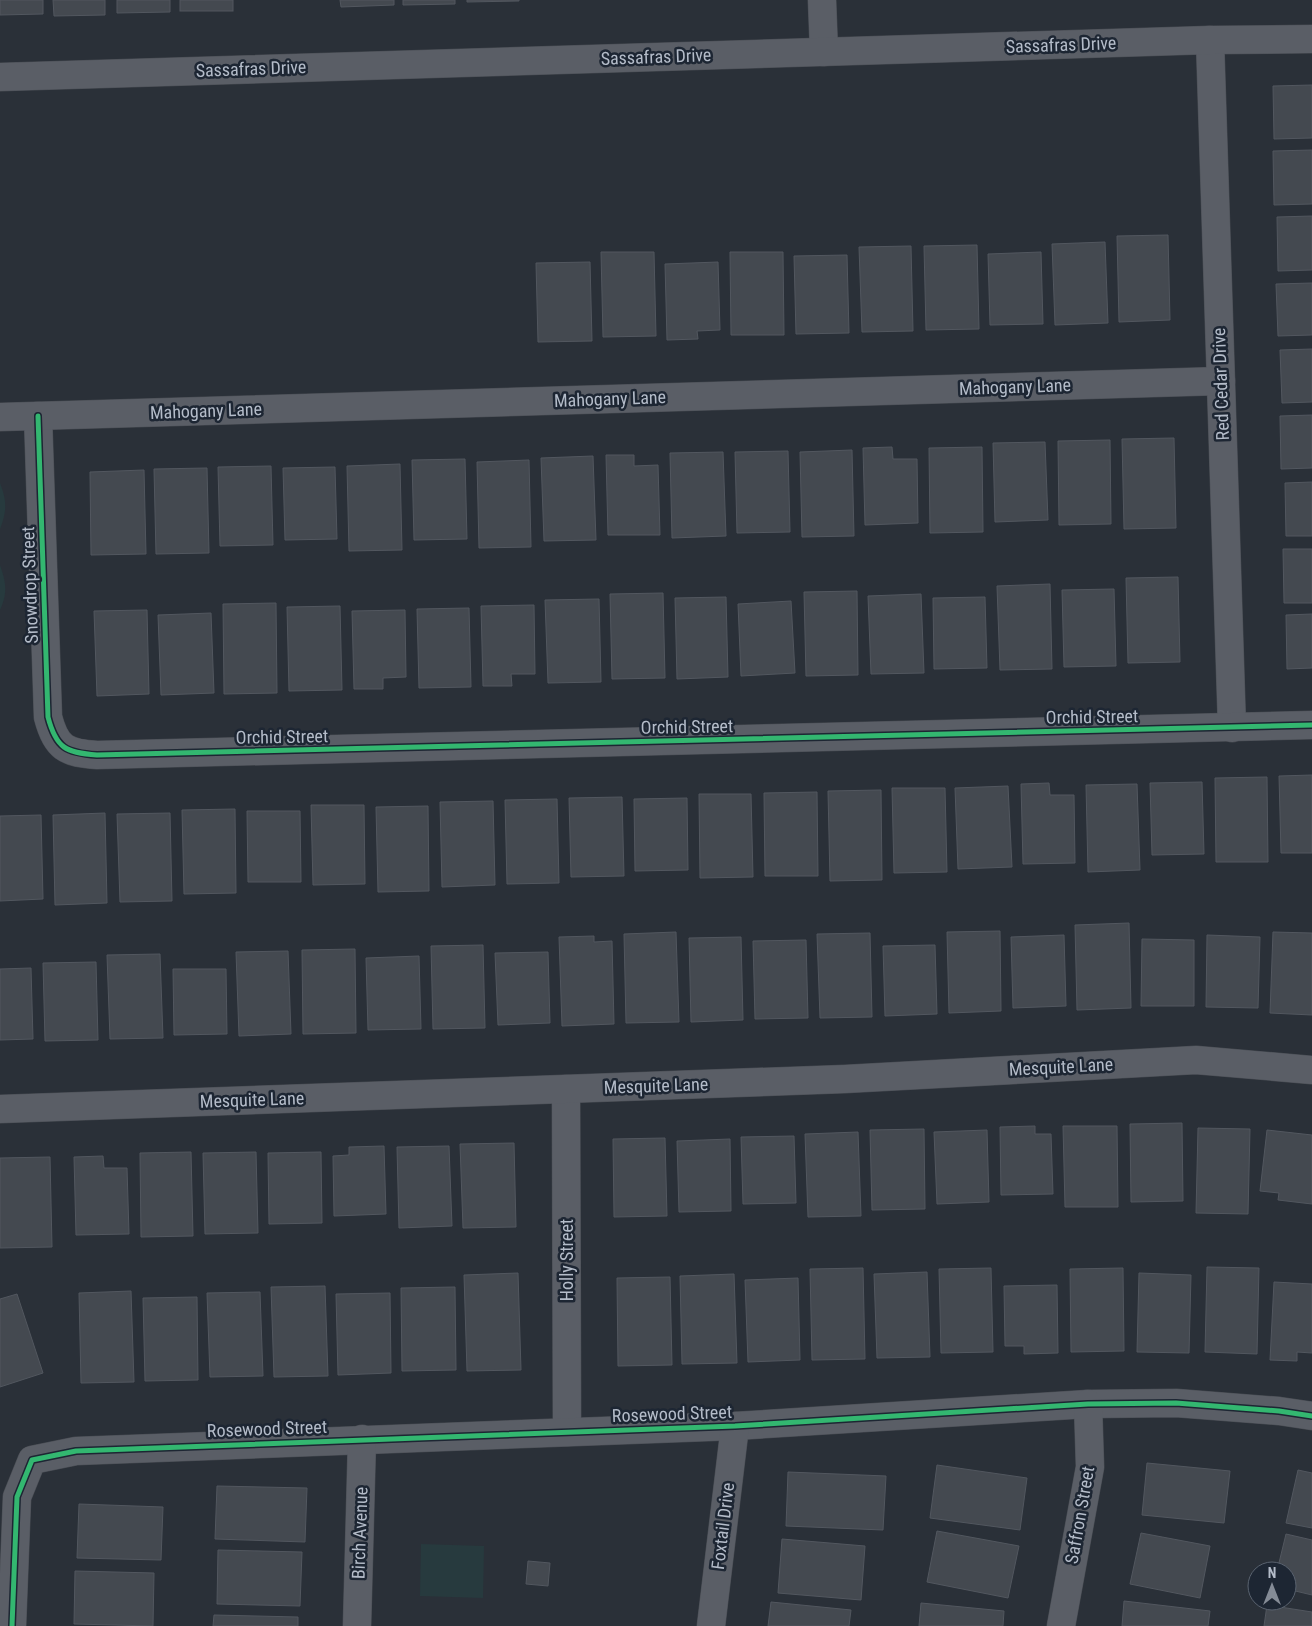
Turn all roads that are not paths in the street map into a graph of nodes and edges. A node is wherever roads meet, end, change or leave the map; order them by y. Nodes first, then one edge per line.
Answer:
1 (822, 0) edge
2 (1312, 38) edge
3 (1210, 40) junction
4 (824, 52) junction
5 (0, 77) edge
6 (1221, 381) junction
7 (38, 416) junction
8 (0, 417) edge
9 (1312, 725) edge
10 (1232, 728) junction
11 (64, 748) joint
12 (1312, 1070) edge
13 (566, 1089) junction
14 (0, 1109) edge
15 (1088, 1404) junction
16 (1312, 1416) edge
17 (735, 1426) junction
18 (567, 1432) junction
19 (362, 1439) junction
20 (12, 1626) edge
21 (357, 1626) edge
22 (711, 1626) edge
23 (1061, 1626) edge

1 - 4 street
2 - 3 street, Sassafras Drive
3 - 4 street, Sassafras Drive
3 - 6 street, Red Cedar Drive
4 - 5 street, Sassafras Drive
6 - 7 street, Mahogany Lane
6 - 10 street, Red Cedar Drive
7 - 8 street, Mahogany Lane
7 - 11 street, Snowdrop Street
9 - 10 street, Orchid Street
10 - 11 street, Orchid Street
12 - 13 street, Mesquite Lane
13 - 14 street, Mesquite Lane
13 - 18 street, Holly Street
15 - 16 street, Rosewood Street
15 - 17 street, Rosewood Street
15 - 23 street, Saffron Street
17 - 18 street, Rosewood Street
17 - 22 street, Foxtail Drive
18 - 19 street, Rosewood Street
19 - 20 street, Rosewood Street
19 - 21 street, Birch Avenue

